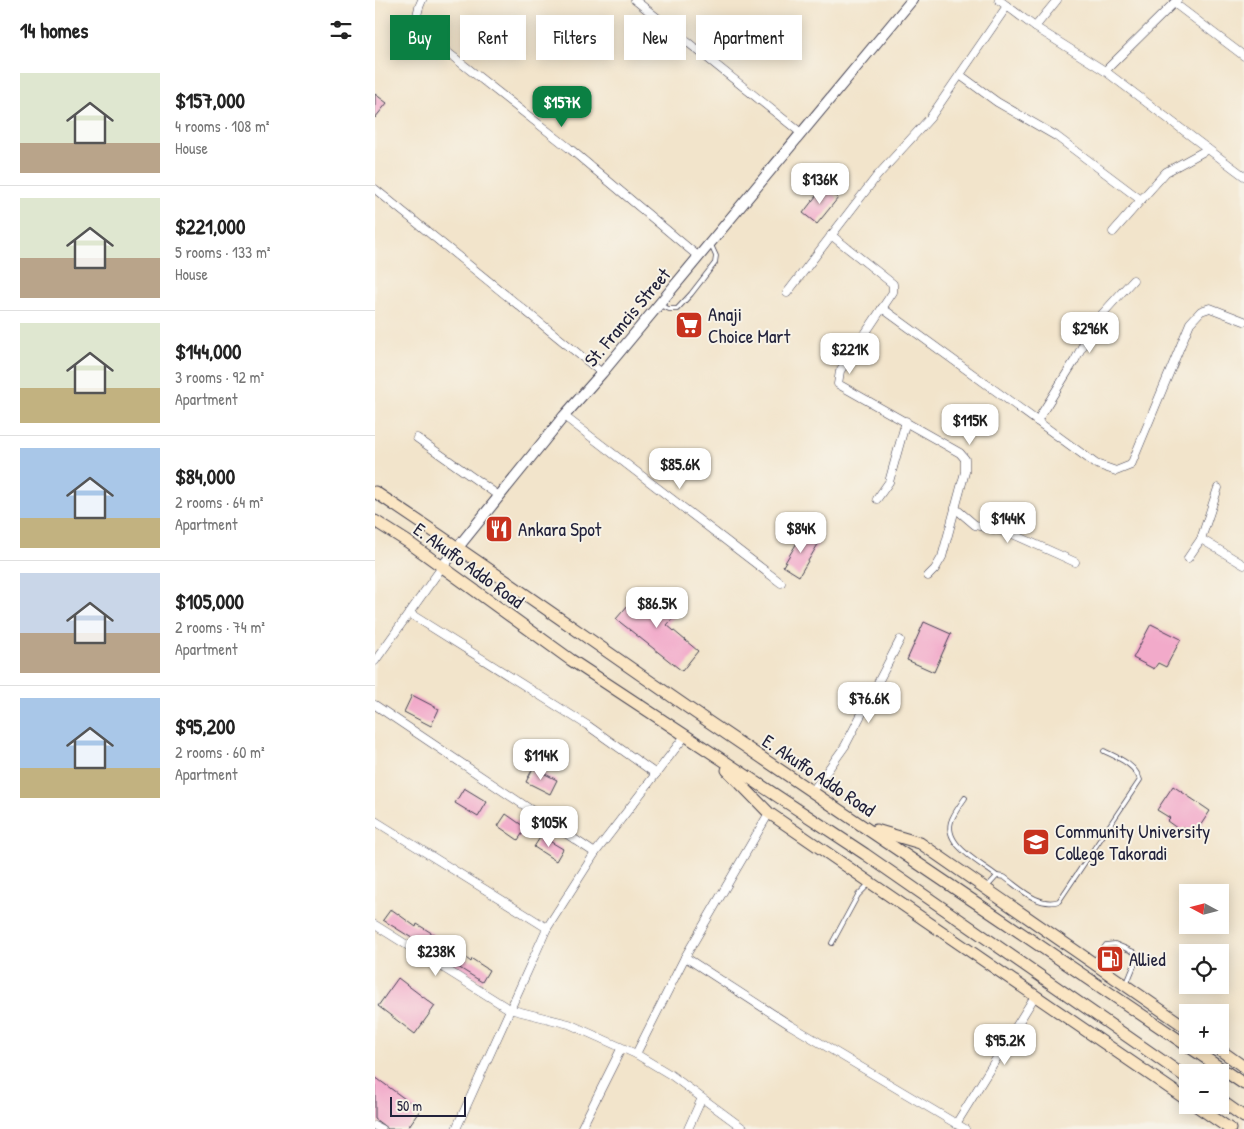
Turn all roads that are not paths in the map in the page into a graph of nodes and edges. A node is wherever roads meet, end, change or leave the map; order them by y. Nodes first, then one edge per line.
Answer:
1 (422, 0) edge
2 (635, 0) edge
3 (911, 0) edge
4 (999, 0) edge
5 (1057, 0) edge
6 (1175, 2) edge
7 (1007, 6) junction
8 (1035, 27) junction
9 (1244, 56) edge
10 (1105, 72) junction
11 (960, 76) junction
12 (801, 133) junction
13 (1208, 149) junction
14 (1244, 176) edge
15 (376, 192) edge
16 (1141, 200) junction
17 (1113, 232) dead end
18 (831, 234) junction
19 (711, 243) junction
20 (699, 257) junction
21 (1133, 280) dead end
22 (787, 294) dead end
23 (659, 305) junction
24 (882, 308) junction
25 (1244, 320) edge
26 (603, 373) junction
27 (564, 416) junction
28 (906, 421) junction
29 (1037, 421) junction
30 (417, 438) dead end
31 (1218, 488) dead end
32 (375, 492) edge
33 (499, 496) junction
34 (877, 499) dead end
35 (955, 508) junction
36 (375, 521) edge
37 (1201, 539) junction
38 (459, 547) junction
39 (1188, 558) dead end
40 (1075, 562) dead end
41 (1244, 565) edge
42 (443, 567) junction
43 (928, 576) dead end
44 (781, 583) dead end
45 (409, 613) junction
46 (901, 640) dead end
47 (375, 661) edge
48 (375, 705) edge
49 (685, 736) junction
50 (1104, 751) dead end
51 (714, 756) junction
52 (656, 774) junction
53 (812, 792) junction
54 (965, 798) dead end
55 (769, 813) junction
56 (375, 821) edge
57 (863, 826) junction
58 (595, 853) junction
59 (997, 876) junction
60 (871, 883) junction
61 (986, 889) junction
62 (375, 925) edge
63 (547, 928) junction
64 (832, 943) dead end
65 (685, 957) junction
66 (1093, 963) junction
67 (1126, 985) junction
68 (1035, 996) junction
69 (509, 1009) junction
70 (1179, 1022) edge
71 (621, 1049) junction
72 (636, 1054) junction
73 (1226, 1054) edge
74 (1244, 1067) edge
75 (1179, 1072) edge
76 (1244, 1084) edge
77 (1179, 1095) edge
78 (702, 1098) junction
79 (1229, 1106) edge
80 (1208, 1114) edge
81 (1244, 1117) edge
82 (955, 1124) junction
83 (375, 1126) edge
84 (381, 1129) edge
85 (456, 1129) edge
86 (581, 1129) edge
87 (688, 1129) edge
88 (745, 1129) edge
89 (965, 1129) edge
90 (1230, 1129) edge

1 - 20 street
2 - 12 street
3 - 12 street, St. Francis Street
4 - 7 street
5 - 8 street
6 - 9 street
6 - 10 street
7 - 8 street
7 - 11 street
8 - 10 street
10 - 13 street
11 - 16 street
11 - 18 street
12 - 19 street, St. Francis Street
13 - 14 street
13 - 16 street
15 - 26 street
16 - 17 street
18 - 22 street
18 - 24 street
19 - 20 street, St. Francis Street
19 - 23 lane
20 - 23 street, St. Francis Street
21 - 29 street
23 - 26 street, St. Francis Street
24 - 28 street
24 - 29 street
25 - 29 street
26 - 27 street, St. Francis Street
27 - 33 street, St. Francis Street
27 - 44 street
28 - 34 street
28 - 35 street
30 - 33 street
31 - 37 street
32 - 38 main road, E. Akuffo Addo Road
33 - 38 street, St. Francis Street
35 - 40 street
35 - 43 street
36 - 42 main road, E. Akuffo Addo Road
37 - 39 street
37 - 41 street
38 - 42 street, St. Francis Street
38 - 53 main road, E. Akuffo Addo Road
42 - 45 street, St. Francis Street
42 - 49 main road, E. Akuffo Addo Road
45 - 47 street, St. Francis Street
45 - 52 street
46 - 53 street
48 - 58 street
49 - 51 main road, E. Akuffo Addo Road
49 - 52 street
50 - 59 lane
51 - 55 main road
51 - 75 main road, E. Akuffo Addo Road
52 - 58 street
53 - 57 main road, E. Akuffo Addo Road
54 - 59 lane
55 - 60 main road
55 - 65 street
56 - 63 street
57 - 61 main road
57 - 76 main road, E. Akuffo Addo Road
58 - 63 street
59 - 61 lane
60 - 64 lane
60 - 68 main road
61 - 66 main road
62 - 69 street
63 - 69 street
65 - 72 street
65 - 82 street
66 - 67 main road
66 - 67 lane
67 - 70 main road
68 - 77 main road
68 - 82 street
69 - 71 street
69 - 85 street
71 - 72 street
71 - 86 street
72 - 78 street
73 - 74 main road
78 - 87 street
78 - 88 street
79 - 81 main road
80 - 90 main road
82 - 89 street
83 - 84 street

